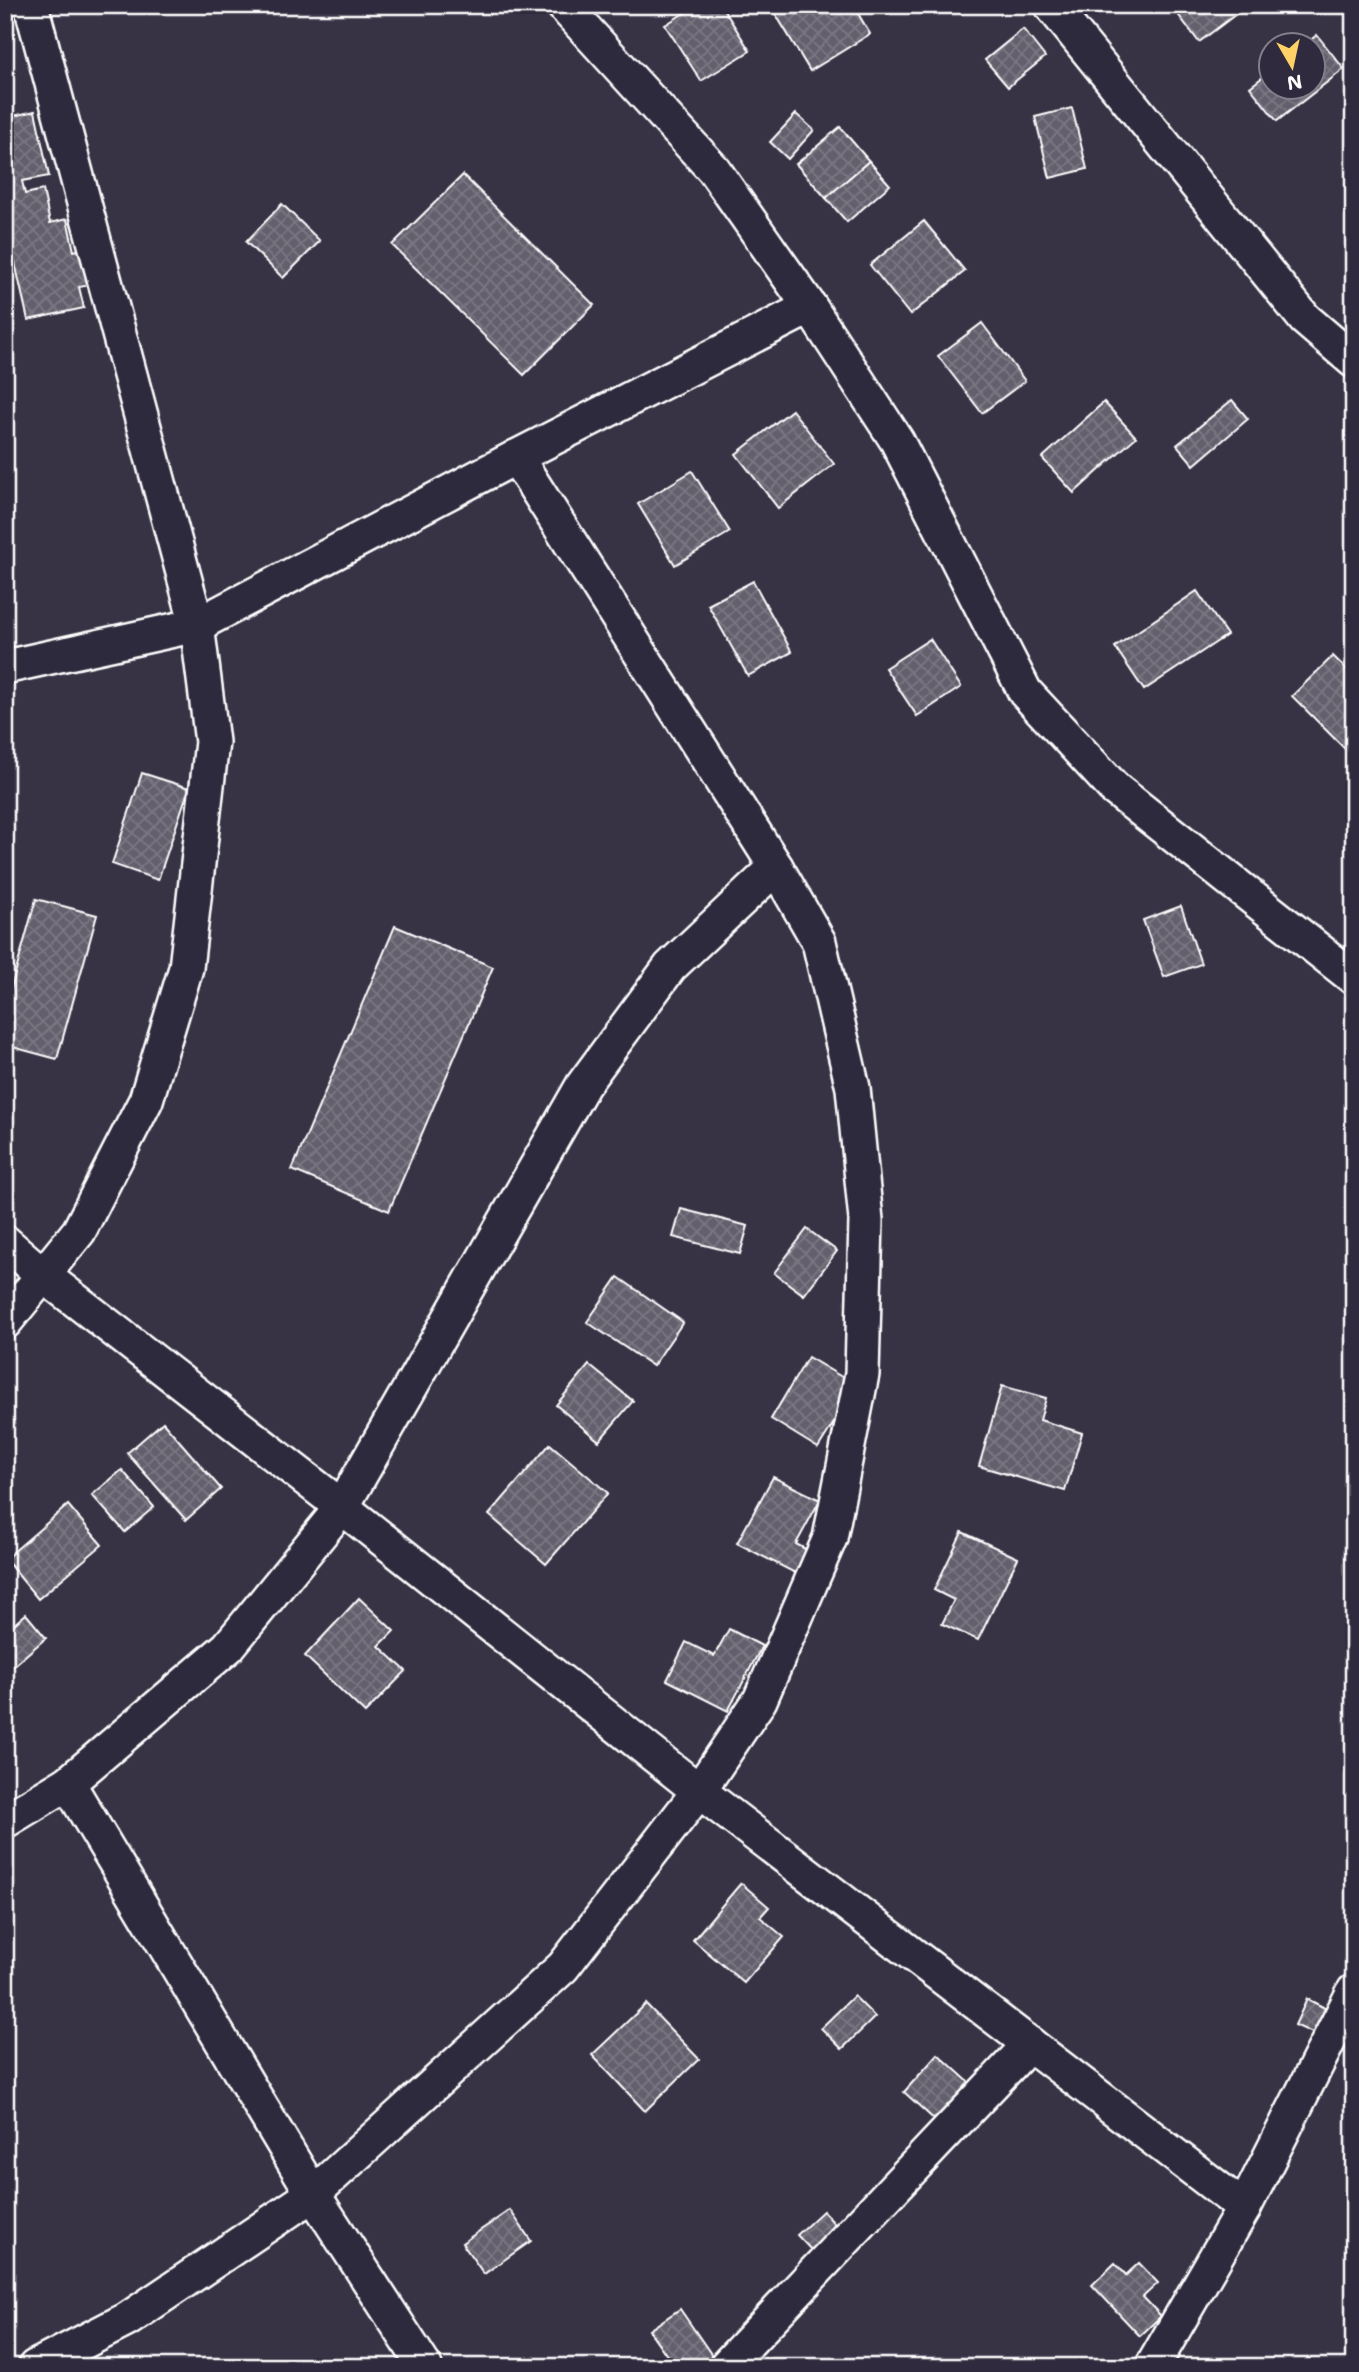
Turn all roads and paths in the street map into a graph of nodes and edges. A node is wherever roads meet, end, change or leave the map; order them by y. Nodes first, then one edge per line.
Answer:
1 (30, 5) edge
2 (563, 5) edge
3 (1052, 5) edge
4 (5, 10) edge
5 (810, 307) junction
6 (1354, 361) edge
7 (516, 457) junction
8 (197, 625) junction
9 (5, 667) edge
10 (776, 867) junction
11 (1354, 978) edge
12 (5, 1242) edge
13 (43, 1275) junction
14 (5, 1322) edge
15 (342, 1507) junction
16 (68, 1783) junction
17 (699, 1791) junction
18 (5, 1821) edge
19 (1354, 1991) edge
20 (1030, 2044) junction
21 (313, 2194) junction
22 (1244, 2208) junction
23 (35, 2367) edge
24 (425, 2367) edge
25 (725, 2367) edge
26 (1153, 2367) edge

1 - 4 street
1 - 8 street
2 - 5 street
3 - 6 street
5 - 7 street
5 - 11 street
7 - 8 street
7 - 10 street
8 - 9 street
8 - 13 street
10 - 15 street
10 - 17 street
12 - 13 street
13 - 14 street
13 - 15 street
15 - 16 street
15 - 17 street
16 - 18 street
16 - 21 street
17 - 20 street
17 - 21 street
19 - 22 street
20 - 22 street
20 - 25 street
21 - 23 street
21 - 24 street
22 - 26 street

